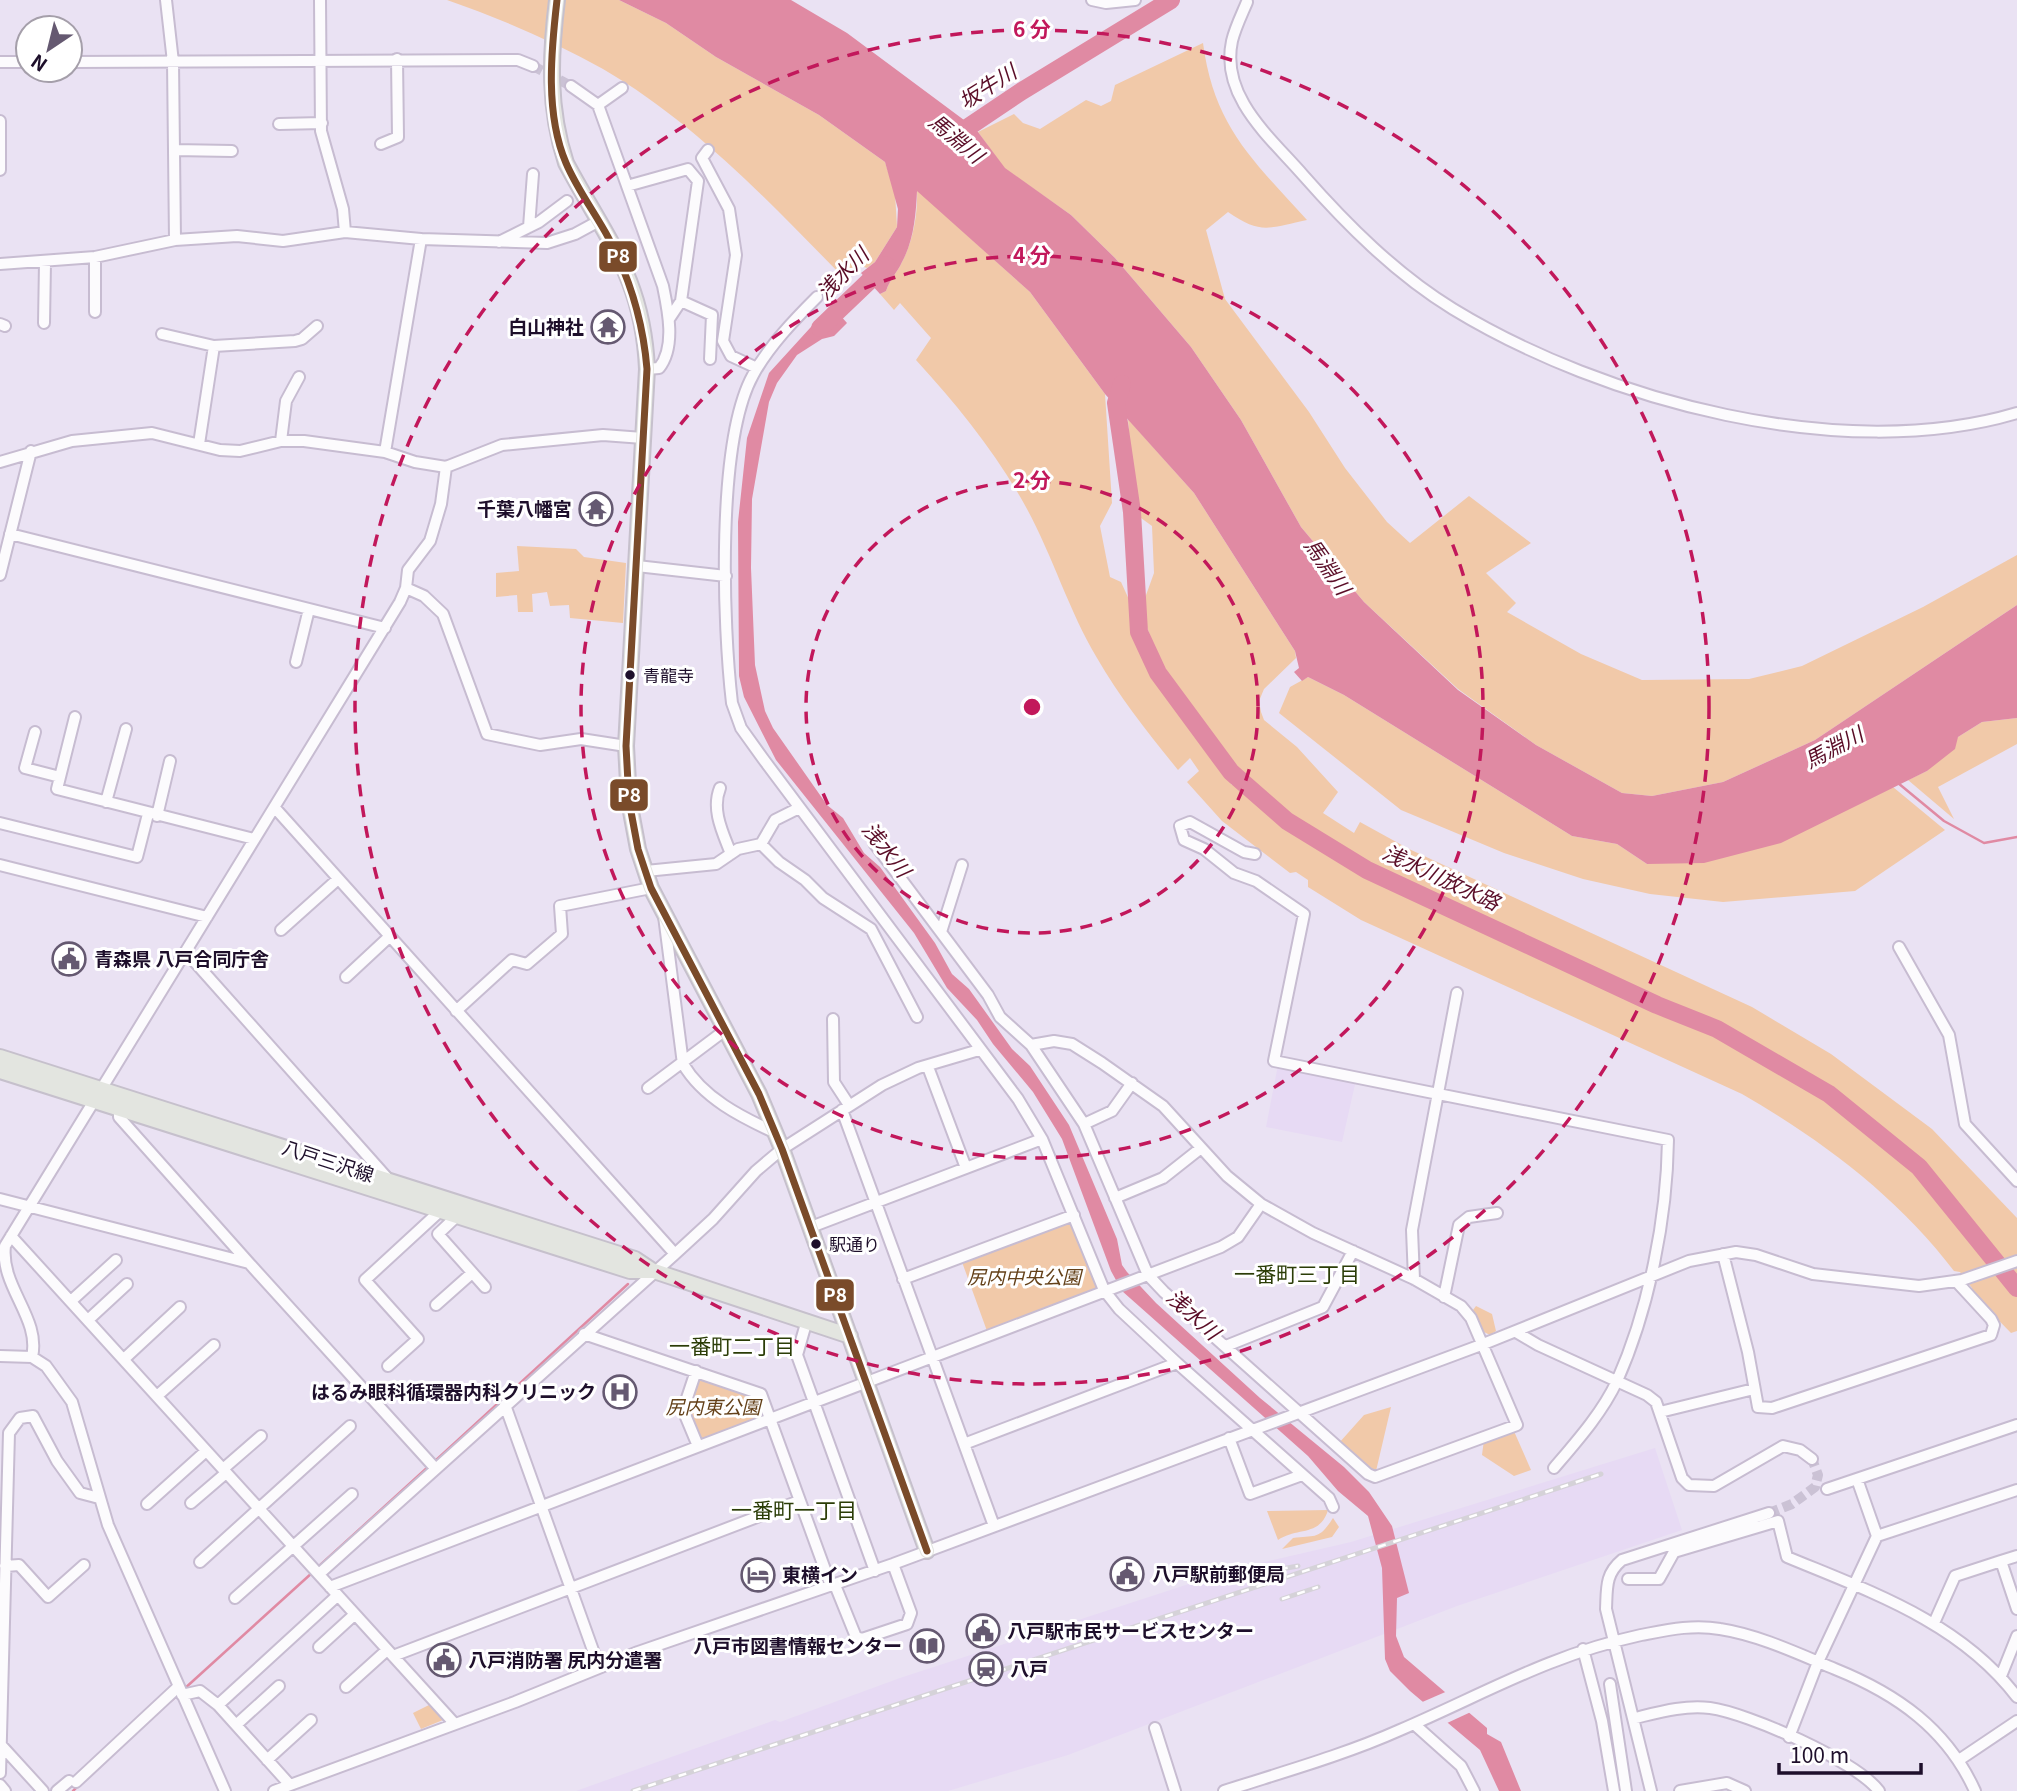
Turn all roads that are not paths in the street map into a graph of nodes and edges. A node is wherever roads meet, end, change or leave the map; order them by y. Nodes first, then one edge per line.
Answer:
1 (166, 0) edge
2 (320, 0) edge
3 (557, 0) edge
4 (1092, 0) edge
5 (1135, 0) edge
6 (1247, 2) dead end
7 (397, 59) junction
8 (320, 60) junction
9 (84, 62) edge
10 (173, 62) junction
11 (533, 66) tunnel mouth
12 (571, 86) tunnel mouth
13 (622, 88) dead end
14 (598, 105) junction
15 (0, 121) edge
16 (322, 123) junction
17 (279, 124) dead end
18 (381, 145) dead end
19 (174, 150) junction
20 (708, 150) dead end
21 (232, 151) dead end
22 (0, 170) edge
23 (533, 174) dead end
24 (627, 186) junction
25 (567, 201) dead end
26 (599, 221) junction
27 (529, 227) junction
28 (345, 232) junction
29 (421, 239) junction
30 (174, 240) junction
31 (497, 243) junction
32 (95, 257) junction
33 (45, 263) junction
34 (0, 264) edge
35 (817, 297) dead end
36 (681, 301) junction
37 (95, 312) dead end
38 (668, 320) junction
39 (44, 324) dead end
40 (317, 326) dead end
41 (162, 334) dead end
42 (214, 346) junction
43 (710, 359) dead end
44 (757, 368) junction
45 (647, 369) junction
46 (299, 377) dead end
47 (2017, 414) edge
48 (643, 439) junction
49 (281, 441) junction
50 (199, 444) junction
51 (31, 451) junction
52 (385, 452) junction
53 (0, 461) edge
54 (446, 467) junction
55 (10, 534) junction
56 (637, 566) junction
57 (0, 575) edge
58 (726, 576) junction
59 (407, 588) junction
60 (309, 610) junction
61 (385, 628) junction
62 (296, 662) dead end
63 (75, 716) dead end
64 (126, 729) dead end
65 (35, 732) dead end
66 (626, 746) junction
67 (170, 761) dead end
68 (60, 777) junction
69 (720, 788) dead end
70 (106, 802) junction
71 (275, 808) junction
72 (799, 808) junction
73 (152, 815) junction
74 (0, 823) edge
75 (254, 839) junction
76 (874, 843) dead end
77 (761, 844) junction
78 (731, 854) junction
79 (1255, 854) dead end
80 (0, 865) edge
81 (962, 865) dead end
82 (646, 871) junction
83 (338, 879) junction
84 (651, 888) junction
85 (663, 913) junction
86 (207, 917) junction
87 (281, 930) dead end
88 (941, 932) junction
89 (389, 937) junction
90 (1899, 947) dead end
91 (186, 952) junction
92 (346, 976) dead end
93 (1457, 993) dead end
94 (456, 1011) junction
95 (917, 1017) dead end
96 (833, 1019) dead end
97 (724, 1031) junction
98 (1031, 1045) junction
99 (979, 1050) junction
100 (0, 1057) edge
101 (683, 1064) junction
102 (928, 1067) junction
103 (0, 1071) edge
104 (1132, 1083) junction
105 (648, 1088) dead end
106 (99, 1095) junction
107 (1437, 1095) junction
108 (119, 1108) junction
109 (846, 1108) junction
110 (1084, 1124) junction
111 (776, 1133) junction
112 (1042, 1139) junction
113 (1201, 1148) junction
114 (782, 1149) junction
115 (966, 1168) junction
116 (390, 1181) junction
117 (2017, 1181) edge
118 (1115, 1198) junction
119 (0, 1199) edge
120 (877, 1203) junction
121 (1261, 1203) junction
122 (30, 1206) junction
123 (440, 1211) junction
124 (1497, 1213) dead end
125 (1074, 1215) junction
126 (457, 1216) junction
127 (811, 1227) junction
128 (11, 1236) junction
129 (1353, 1251) junction
130 (675, 1254) junction
131 (1723, 1254) junction
132 (116, 1260) dead end
133 (2017, 1261) edge
134 (249, 1263) junction
135 (654, 1271) junction
136 (472, 1273) junction
137 (1146, 1275) junction
138 (1650, 1277) junction
139 (903, 1279) junction
140 (1414, 1279) junction
141 (1959, 1281) junction
142 (127, 1284) dead end
143 (485, 1287) dead end
144 (1104, 1290) junction
145 (1444, 1297) junction
146 (71, 1301) junction
147 (436, 1305) dead end
148 (180, 1307) dead end
149 (88, 1320) junction
150 (807, 1320) junction
151 (1516, 1332) junction
152 (584, 1334) junction
153 (850, 1336) junction
154 (214, 1345) dead end
155 (1481, 1345) junction
156 (1226, 1346) junction
157 (0, 1356) edge
158 (932, 1356) junction
159 (32, 1357) junction
160 (124, 1359) junction
161 (1177, 1363) junction
162 (388, 1366) dead end
163 (696, 1371) junction
164 (866, 1381) junction
165 (1616, 1381) junction
166 (1754, 1389) junction
167 (157, 1396) junction
168 (813, 1401) junction
169 (505, 1405) junction
170 (1660, 1412) junction
171 (1296, 1413) junction
172 (770, 1418) junction
173 (2017, 1425) edge
174 (351, 1426) dead end
175 (1254, 1429) junction
176 (261, 1436) dead end
177 (1229, 1438) junction
178 (964, 1444) junction
179 (698, 1446) junction
180 (206, 1451) junction
181 (1812, 1459) dead end
182 (435, 1468) junction
183 (1554, 1468) dead end
184 (224, 1471) junction
185 (1302, 1475) junction
186 (1857, 1479) junction
187 (1827, 1489) dead end
188 (2017, 1490) edge
189 (352, 1494) dead end
190 (99, 1498) junction
191 (799, 1501) junction
192 (191, 1503) dead end
193 (147, 1504) dead end
194 (541, 1506) junction
195 (1333, 1507) dead end
196 (258, 1509) junction
197 (1769, 1513) tunnel mouth
198 (994, 1526) junction
199 (1877, 1536) junction
200 (294, 1545) junction
201 (927, 1551) junction
202 (2017, 1556) edge
203 (2001, 1561) junction
204 (200, 1562) dead end
205 (84, 1564) dead end
206 (893, 1564) junction
207 (5, 1566) junction
208 (317, 1571) junction
209 (875, 1571) junction
210 (1628, 1579) dead end
211 (833, 1586) junction
212 (1855, 1586) junction
213 (571, 1588) junction
214 (333, 1591) junction
215 (235, 1598) dead end
216 (2017, 1609) edge
217 (354, 1615) junction
218 (1934, 1623) junction
219 (2017, 1636) edge
220 (1613, 1641) junction
221 (319, 1647) dead end
222 (1583, 1649) junction
223 (390, 1653) junction
224 (1818, 1662) junction
225 (599, 1667) junction
226 (2000, 1676) junction
227 (1610, 1684) dead end
228 (279, 1686) dead end
229 (346, 1687) dead end
230 (180, 1691) junction
231 (2017, 1697) edge
232 (218, 1705) junction
233 (1635, 1718) junction
234 (311, 1720) dead end
235 (2017, 1721) edge
236 (454, 1723) junction
237 (1414, 1724) junction
238 (236, 1725) junction
239 (1155, 1728) dead end
240 (1789, 1737) junction
241 (1, 1745) edge
242 (267, 1759) junction
243 (1959, 1760) junction
244 (0, 1773) edge
245 (0, 1785) edge
246 (290, 1785) junction
247 (1719, 1788) edge
248 (1469, 1789) edge
249 (5, 1791) edge
250 (43, 1791) edge
251 (57, 1791) edge
252 (225, 1791) edge
253 (274, 1791) edge
254 (1175, 1791) edge
255 (1224, 1791) edge
256 (1614, 1791) edge
257 (1626, 1791) edge
258 (1651, 1791) edge
259 (1680, 1791) edge
260 (1745, 1791) edge
261 (1879, 1791) edge
262 (1975, 1791) edge

1 - 10 street
2 - 8 street
3 - 26 main road
4 - 5 street
6 - 47 street
7 - 8 street
7 - 11 street
7 - 18 street
8 - 10 street
8 - 16 street
9 - 10 street
10 - 19 street
12 - 14 street
13 - 14 street
14 - 24 street
15 - 22 street
16 - 17 street
16 - 28 street
19 - 21 street
19 - 30 street
20 - 44 street
23 - 27 street
24 - 36 street
24 - 38 street
25 - 27 street
26 - 31 street
26 - 45 main road
27 - 31 street
28 - 29 street
28 - 30 street
29 - 31 street
29 - 52 street
30 - 32 street
32 - 33 street
32 - 37 street
33 - 34 street
33 - 39 street
35 - 44 street
36 - 38 street
36 - 43 street
38 - 45 street
40 - 42 street
41 - 42 street
42 - 50 street
44 - 58 street
45 - 48 main road
46 - 49 street
48 - 54 street
48 - 56 main road
49 - 50 street
49 - 52 street
50 - 51 street
51 - 53 street
51 - 55 street
52 - 54 street
54 - 59 street
55 - 57 street
55 - 60 street
56 - 58 street
56 - 66 main road
58 - 72 street
59 - 61 street
59 - 66 street
60 - 61 street
60 - 62 street
61 - 71 street
63 - 68 street
64 - 70 street
65 - 68 street
66 - 82 main road
67 - 73 street
68 - 70 street
69 - 78 street
70 - 73 street
71 - 75 street
71 - 83 street
72 - 77 street
72 - 99 street
73 - 74 street
73 - 75 street
75 - 86 street
76 - 88 street
77 - 78 street
77 - 95 street
78 - 82 street
79 - 107 street
80 - 86 street
81 - 88 street
82 - 84 main road
83 - 87 street
83 - 89 street
84 - 85 main road
84 - 94 street
85 - 97 main road
85 - 101 street
86 - 91 street
88 - 98 street
89 - 92 street
89 - 94 street
90 - 117 street
91 - 106 street
91 - 116 street
93 - 107 street
94 - 130 street
96 - 109 street
97 - 101 street
97 - 111 main road
98 - 104 street
98 - 110 street
99 - 102 street
99 - 112 street
100 - 106 main road, 八戸三沢線
101 - 105 street
101 - 111 street
102 - 109 street
102 - 115 street
103 - 106 main road, 八戸三沢線
104 - 110 street
104 - 113 street
106 - 108 main road, 八戸三沢線
106 - 116 main road, 八戸三沢線
106 - 122 street
107 - 138 street
107 - 140 street
108 - 123 main road, 八戸三沢線
108 - 134 street
109 - 114 street
109 - 120 street
110 - 118 street
111 - 114 main road
112 - 115 street
112 - 125 street
113 - 118 street
113 - 121 street
114 - 127 main road
114 - 130 street
115 - 120 street
116 - 135 main road, 八戸三沢線
118 - 137 street
119 - 122 street
120 - 127 street
120 - 139 street
121 - 129 street
121 - 137 street
122 - 128 street
122 - 134 street
123 - 126 main road, 八戸三沢線
123 - 162 street
124 - 145 street
125 - 139 street
125 - 144 street
126 - 135 main road, 八戸三沢線
126 - 136 street
127 - 153 main road
128 - 146 street
128 - 159 street
129 - 140 street
129 - 156 street
130 - 135 street
131 - 138 street
131 - 141 street
131 - 166 street
132 - 146 street
133 - 141 street
134 - 182 street
135 - 150 main road, 八戸三沢線
135 - 152 street
136 - 143 street
136 - 147 street
137 - 144 street
137 - 156 street
138 - 151 street
138 - 165 street
139 - 158 street
140 - 145 street
141 - 166 street
142 - 149 street
144 - 158 street
144 - 161 street
145 - 155 street
146 - 149 street
148 - 160 street
149 - 160 street
150 - 153 main road, 八戸三沢線
150 - 168 street
151 - 155 street
151 - 165 street
152 - 163 street
152 - 169 street
153 - 164 main road
154 - 167 street
155 - 171 street
155 - 171 street
156 - 171 street
157 - 159 street
158 - 164 street
158 - 178 street
159 - 190 street
160 - 167 street
161 - 175 street
161 - 178 street
163 - 172 street
163 - 179 street
164 - 168 street
164 - 201 main road
165 - 170 street
165 - 183 street
166 - 170 street
167 - 180 street
168 - 172 street
168 - 209 street
169 - 182 street
169 - 194 street
170 - 181 street
171 - 175 street
172 - 179 street
172 - 191 street
173 - 186 street
174 - 196 street
175 - 177 street
175 - 185 street
176 - 184 street
177 - 185 street
177 - 198 street
178 - 198 street
179 - 194 street
180 - 184 street
180 - 193 street
182 - 208 street
184 - 192 street
184 - 196 street
185 - 195 street
186 - 187 street
186 - 199 street
188 - 199 street
189 - 200 street
190 - 207 street
190 - 230 street
191 - 211 street
191 - 213 street
194 - 213 street
194 - 214 street
196 - 200 street
196 - 204 street
197 - 220 street
198 - 201 street
199 - 212 street
200 - 208 street
200 - 215 street
201 - 206 street
202 - 203 street
203 - 216 street
203 - 218 street
205 - 207 street
206 - 209 street
206 - 211 street
207 - 241 street
208 - 214 street
209 - 211 street
210 - 212 street
211 - 225 street
212 - 218 street
212 - 224 street
213 - 223 street
213 - 225 street
214 - 217 street
214 - 232 street
217 - 221 street
217 - 223 street
218 - 226 street
219 - 226 street
220 - 222 street
220 - 224 street
220 - 233 street
222 - 237 street
222 - 256 street
223 - 229 street
223 - 236 street
224 - 240 street
224 - 243 street
225 - 236 street
226 - 231 street
227 - 257 street
228 - 238 street
230 - 232 street
230 - 251 street
230 - 252 street
232 - 238 street
233 - 240 street
233 - 258 street
234 - 242 street
235 - 243 street
236 - 246 street
237 - 248 street
237 - 255 street
238 - 242 street
239 - 254 street
240 - 261 street
241 - 244 street
241 - 250 street
242 - 246 street
243 - 262 street
245 - 249 street
246 - 253 street
247 - 259 street
247 - 260 street

